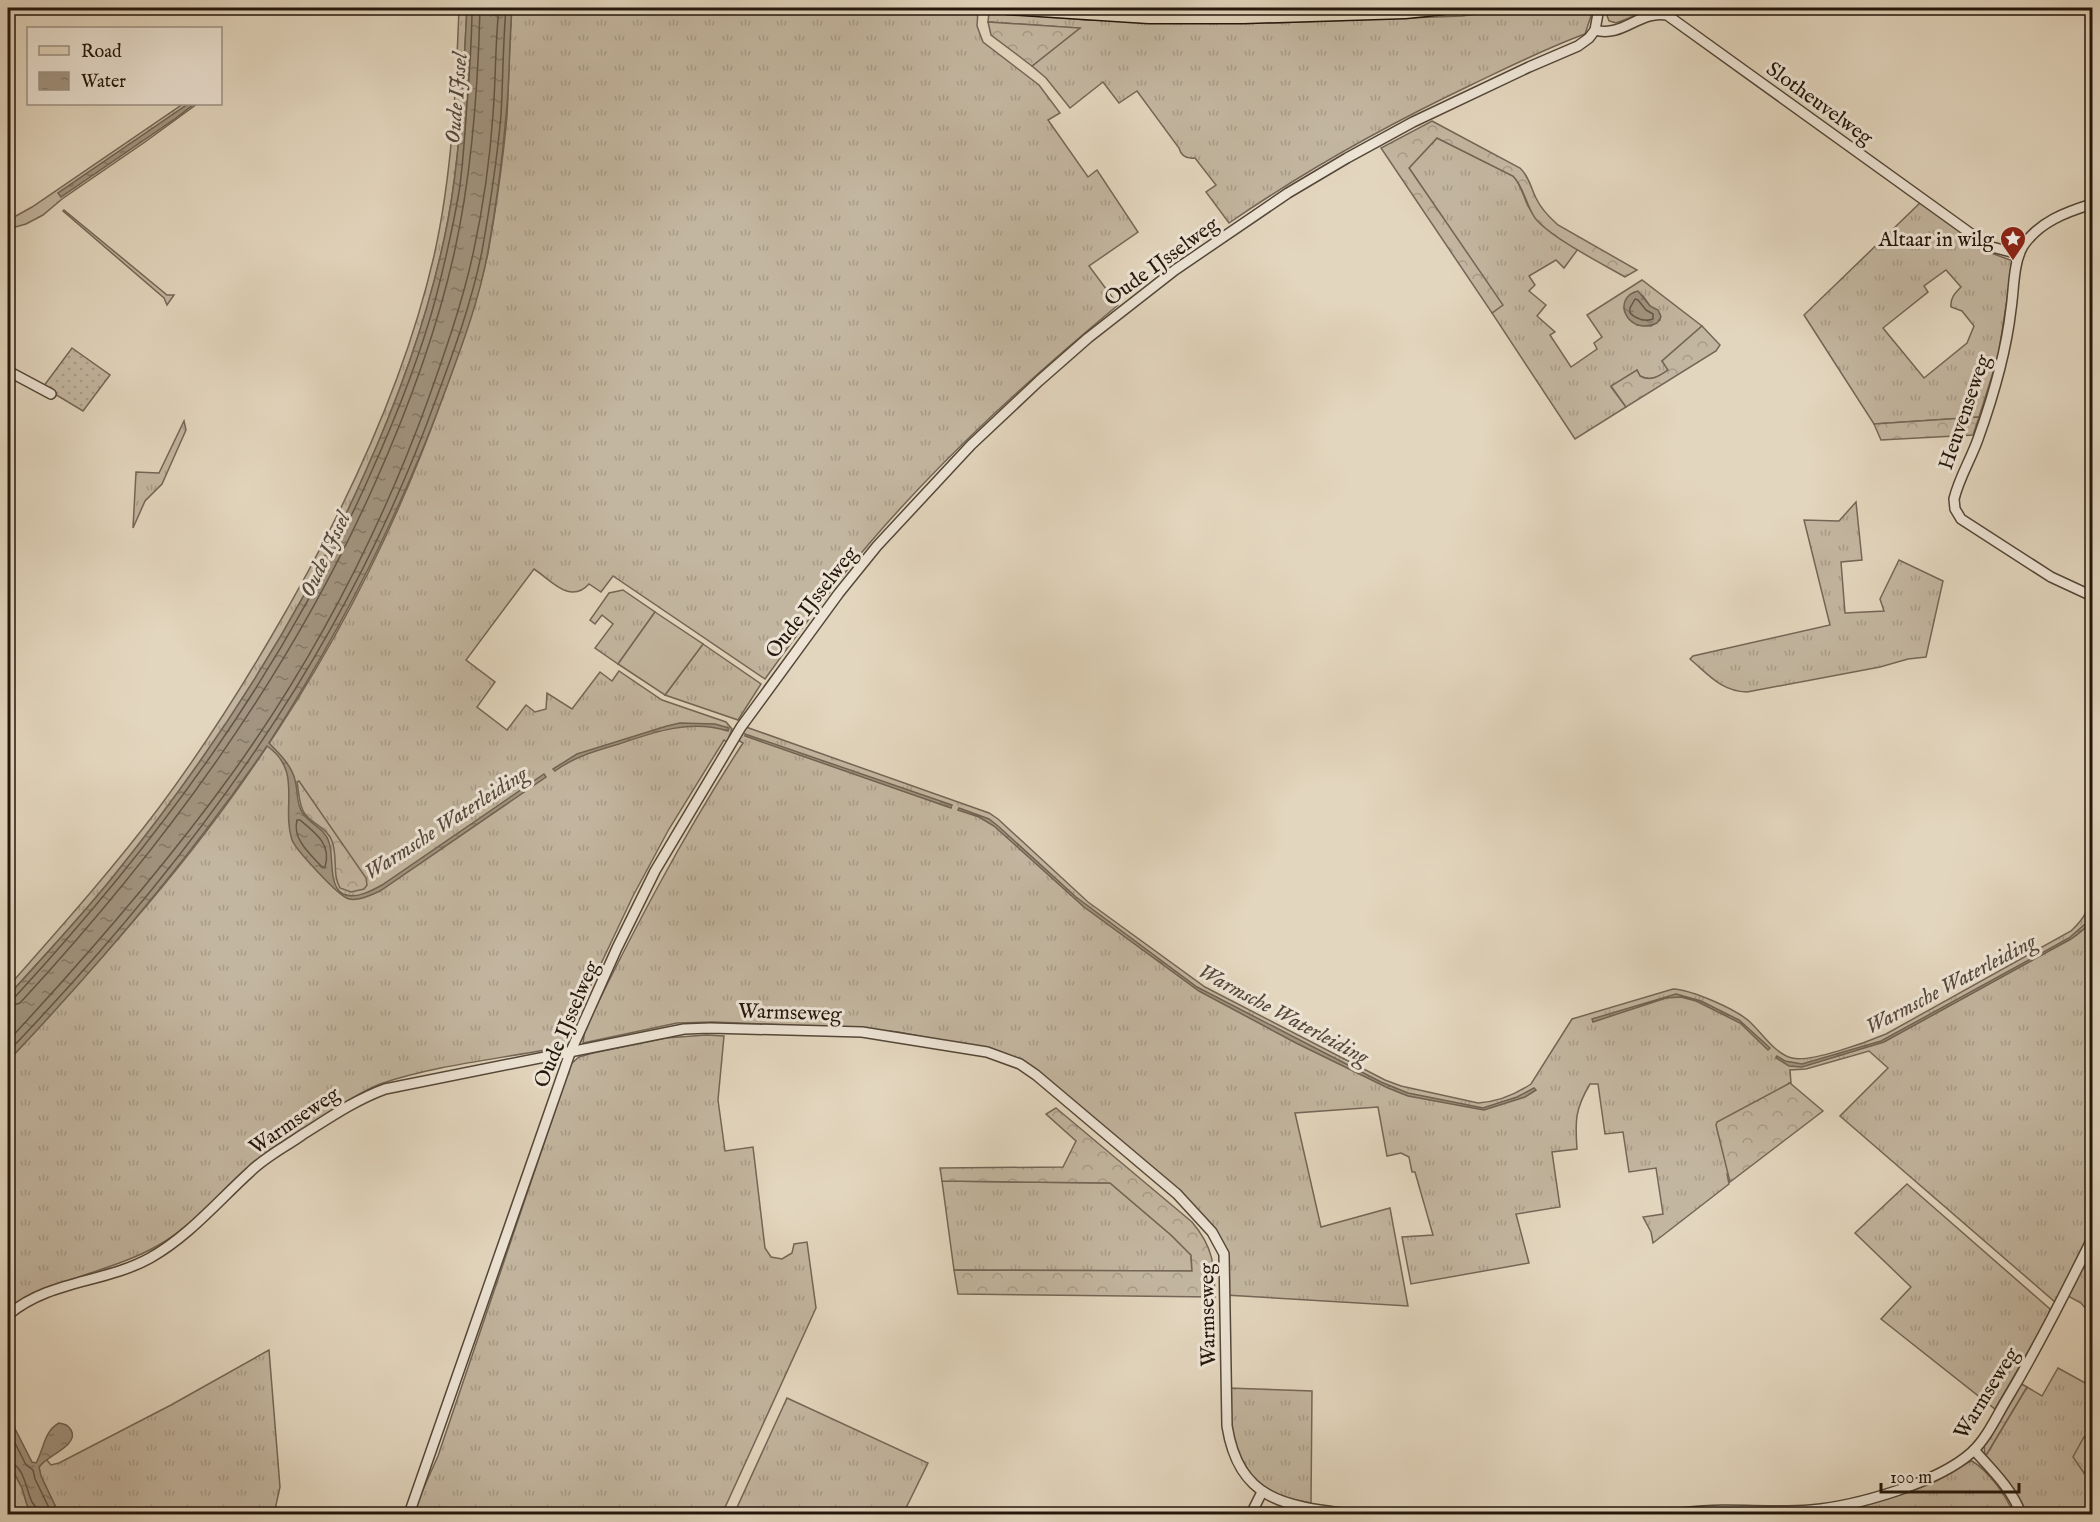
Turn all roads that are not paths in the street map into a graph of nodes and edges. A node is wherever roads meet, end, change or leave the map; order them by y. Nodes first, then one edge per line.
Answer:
1 (1007, 8) edge
2 (1444, 8) edge
3 (1599, 8) edge
4 (1594, 30) junction
5 (2092, 204) edge
6 (2019, 254) junction
7 (8, 371) edge
8 (51, 394) dead end
9 (2092, 596) edge
10 (570, 1053) junction
11 (2092, 1239) edge
12 (8, 1315) edge
13 (1974, 1450) junction
14 (1262, 1492) junction
15 (409, 1515) edge
16 (1251, 1515) edge
17 (1350, 1515) edge
18 (1675, 1515) edge
19 (2021, 1515) edge

1 - 2 main road
3 - 4 street
4 - 6 street, Slotheuvelweg
4 - 10 street, Oude IJsselweg
5 - 6 street
6 - 9 street, Heuvenseweg
7 - 8 street
10 - 12 street, Warmseweg
10 - 14 street, Warmseweg
10 - 15 street, Oude IJsselweg
11 - 13 street, Warmseweg
13 - 18 street, Warmseweg
13 - 19 street
14 - 16 street
14 - 17 street, Warmseweg

